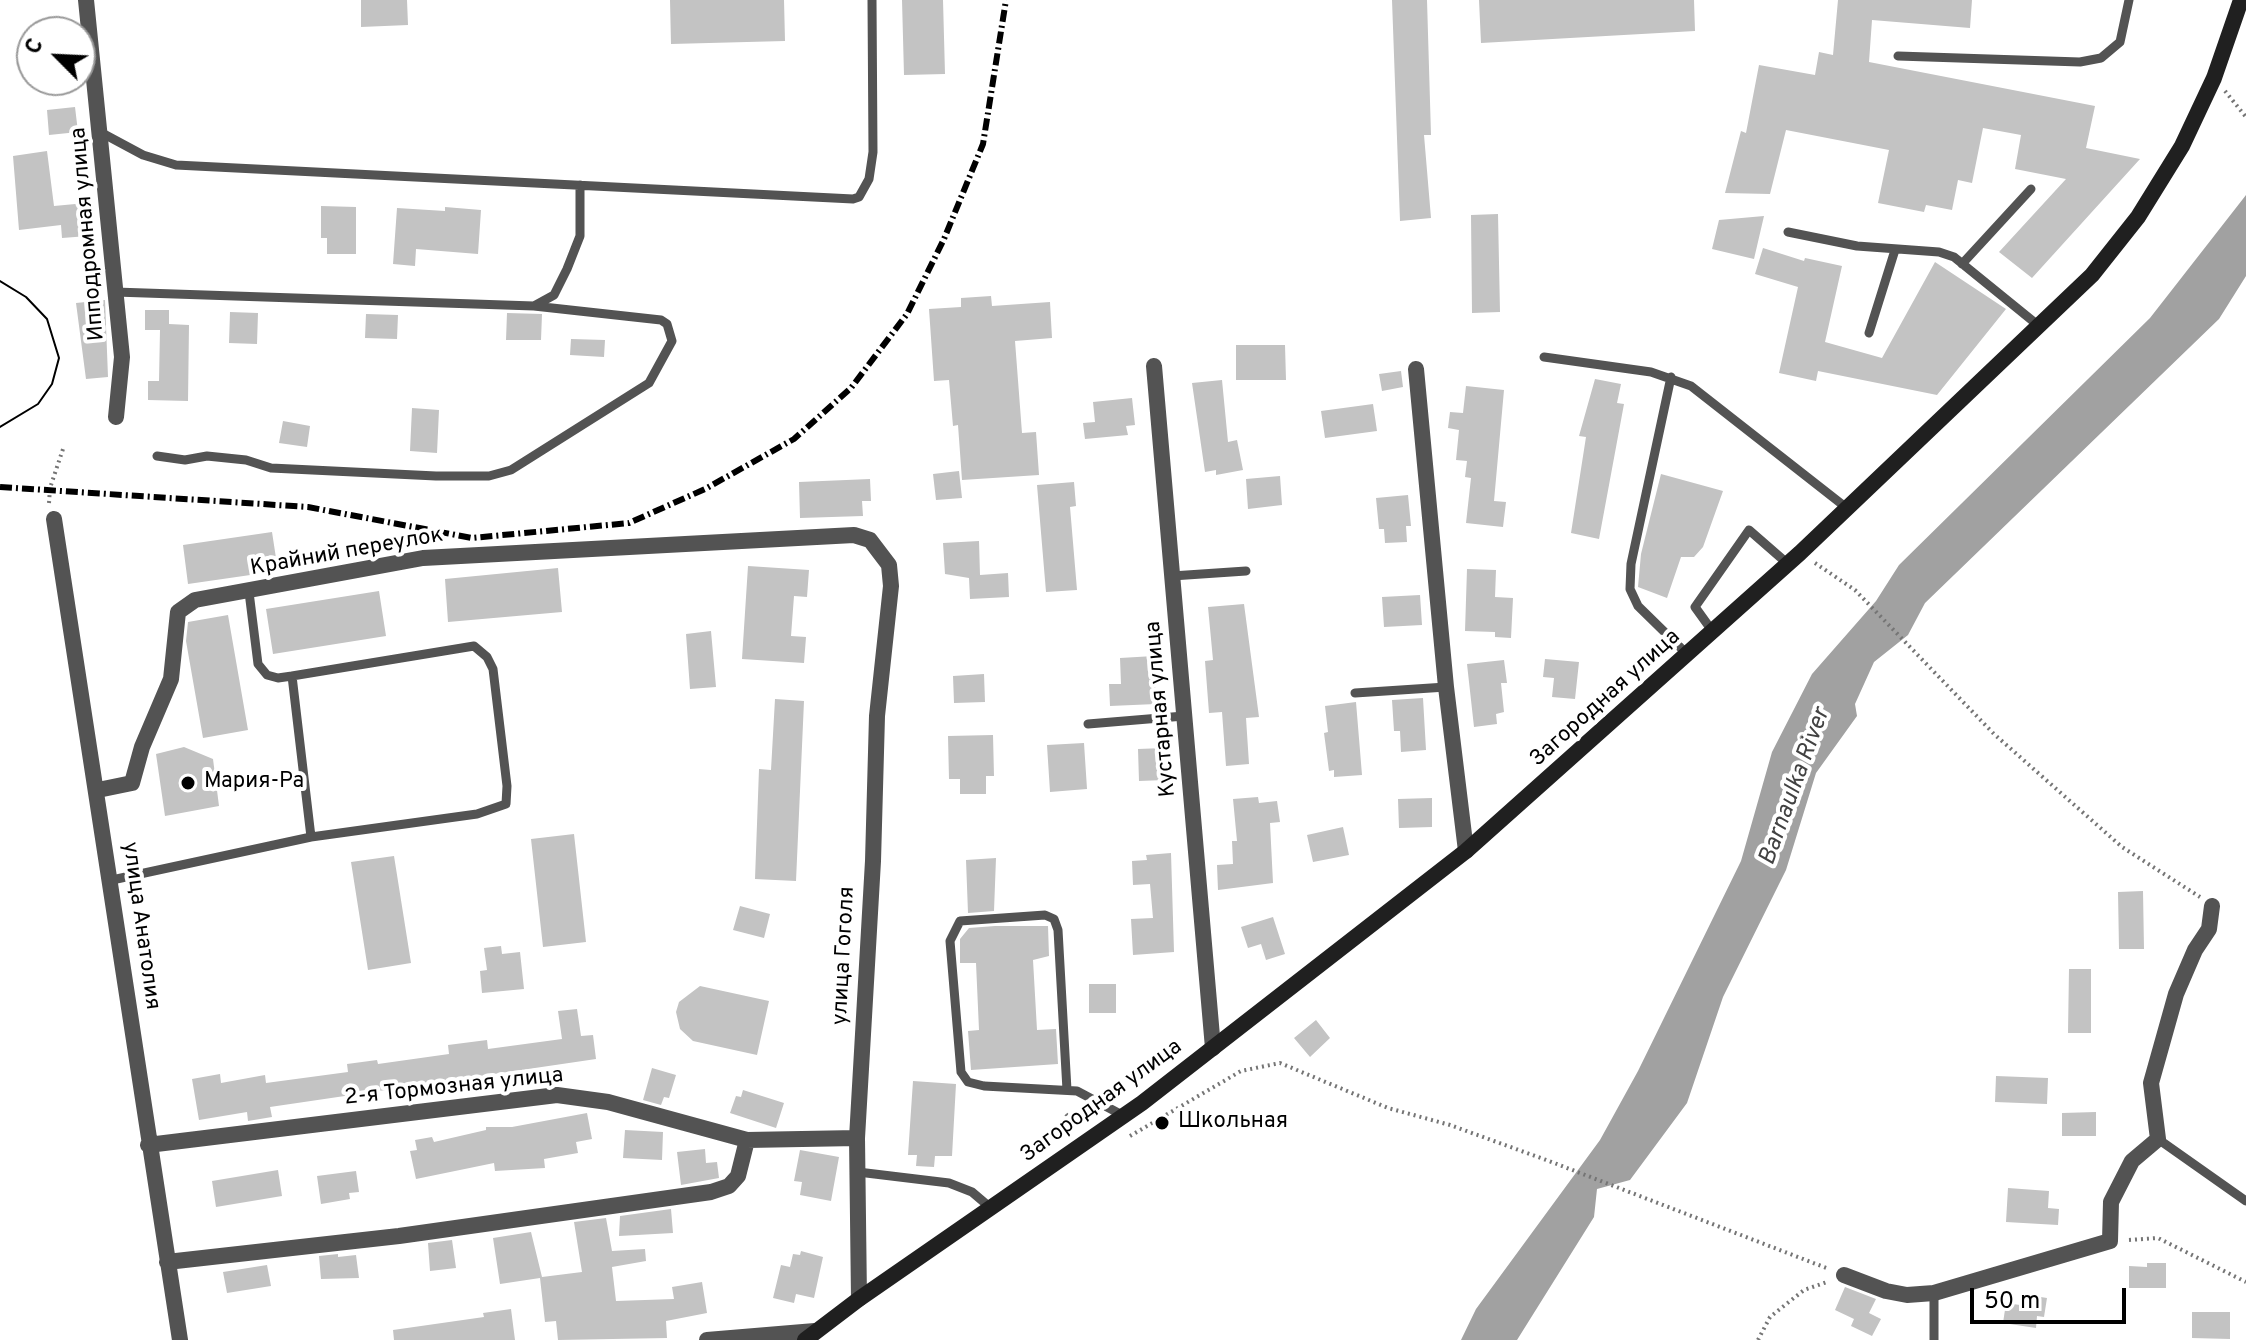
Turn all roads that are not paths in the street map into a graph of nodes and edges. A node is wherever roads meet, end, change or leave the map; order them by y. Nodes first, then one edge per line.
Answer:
1 (86, 0) edge
2 (872, 0) edge
3 (2129, 0) edge
4 (2241, 0) edge
5 (1898, 56) dead end
6 (102, 133) junction
7 (580, 185) junction
8 (2031, 189) dead end
9 (1788, 232) dead end
10 (1895, 250) junction
11 (1962, 264) junction
12 (115, 292) junction
13 (534, 306) junction
14 (2039, 326) junction
15 (1869, 333) dead end
16 (1544, 357) dead end
17 (1154, 366) dead end
18 (1416, 369) dead end
19 (1671, 377) junction
20 (116, 417) dead end
21 (157, 456) dead end
22 (1848, 509) junction
23 (52, 512) road end
24 (880, 551) joint
25 (1794, 558) junction
26 (1246, 571) dead end
27 (1172, 576) junction
28 (249, 592) junction
29 (1713, 632) junction
30 (1688, 655) junction
31 (292, 676) junction
32 (1446, 687) junction
33 (1355, 693) dead end
34 (1184, 716) junction
35 (1088, 724) dead end
36 (98, 790) junction
37 (311, 837) junction
38 (1466, 851) junction
39 (112, 880) junction
40 (2212, 906) road end
41 (1213, 1048) junction
42 (1067, 1090) junction
43 (1124, 1116) junction
44 (857, 1138) junction
45 (2158, 1139) junction
46 (747, 1140) junction
47 (148, 1145) junction
48 (858, 1172) junction
49 (2246, 1201) edge
50 (992, 1209) junction
51 (167, 1262) junction
52 (1844, 1275) road end
53 (1934, 1293) junction
54 (859, 1299) junction
55 (810, 1336) edge
56 (180, 1340) edge
57 (707, 1340) edge
58 (1934, 1340) edge

1 - 6 street, Ипподромная улица
2 - 7 lane
3 - 5 lane
4 - 14 main road, Загородная улица
6 - 7 lane
6 - 12 street, Ипподромная улица
7 - 13 lane
8 - 11 lane
9 - 10 lane
10 - 11 lane
10 - 15 lane
11 - 14 lane
12 - 13 lane
12 - 20 street, Ипподромная улица
13 - 21 lane
14 - 22 main road, Загородная улица
16 - 19 lane
17 - 27 street, Кустарная улица
18 - 32 street
19 - 22 lane
19 - 30 lane
22 - 25 main road, Загородная улица
23 - 36 street, улица Анатолия
24 - 28 street, Крайний переулок
24 - 44 street, улица Гоголя
25 - 29 main road, Загородная улица
25 - 29 lane
26 - 27 lane
27 - 34 street, Кустарная улица
28 - 31 lane
28 - 36 street, Крайний переулок
29 - 30 main road, Загородная улица
30 - 38 main road, Загородная улица
31 - 37 lane
31 - 37 lane
32 - 33 lane
32 - 38 street
34 - 35 lane
34 - 41 street, Кустарная улица
36 - 39 street, улица Анатолия
37 - 39 lane
38 - 41 main road, Загородная улица
39 - 47 street, улица Анатолия
40 - 45 street
41 - 43 main road, Загородная улица
42 - 42 lane
42 - 43 lane
43 - 50 main road, Загородная улица
44 - 46 street, 2-я Тормозная улица
44 - 48 street, улица Гоголя
45 - 49 lane
45 - 53 street
46 - 47 street, 2-я Тормозная улица
46 - 51 street
47 - 51 street, улица Анатолия
48 - 50 lane
48 - 54 street, улица Гоголя
50 - 54 main road, Загородная улица
51 - 56 street, улица Анатолия
52 - 53 street
53 - 58 lane
54 - 55 main road
55 - 57 street

